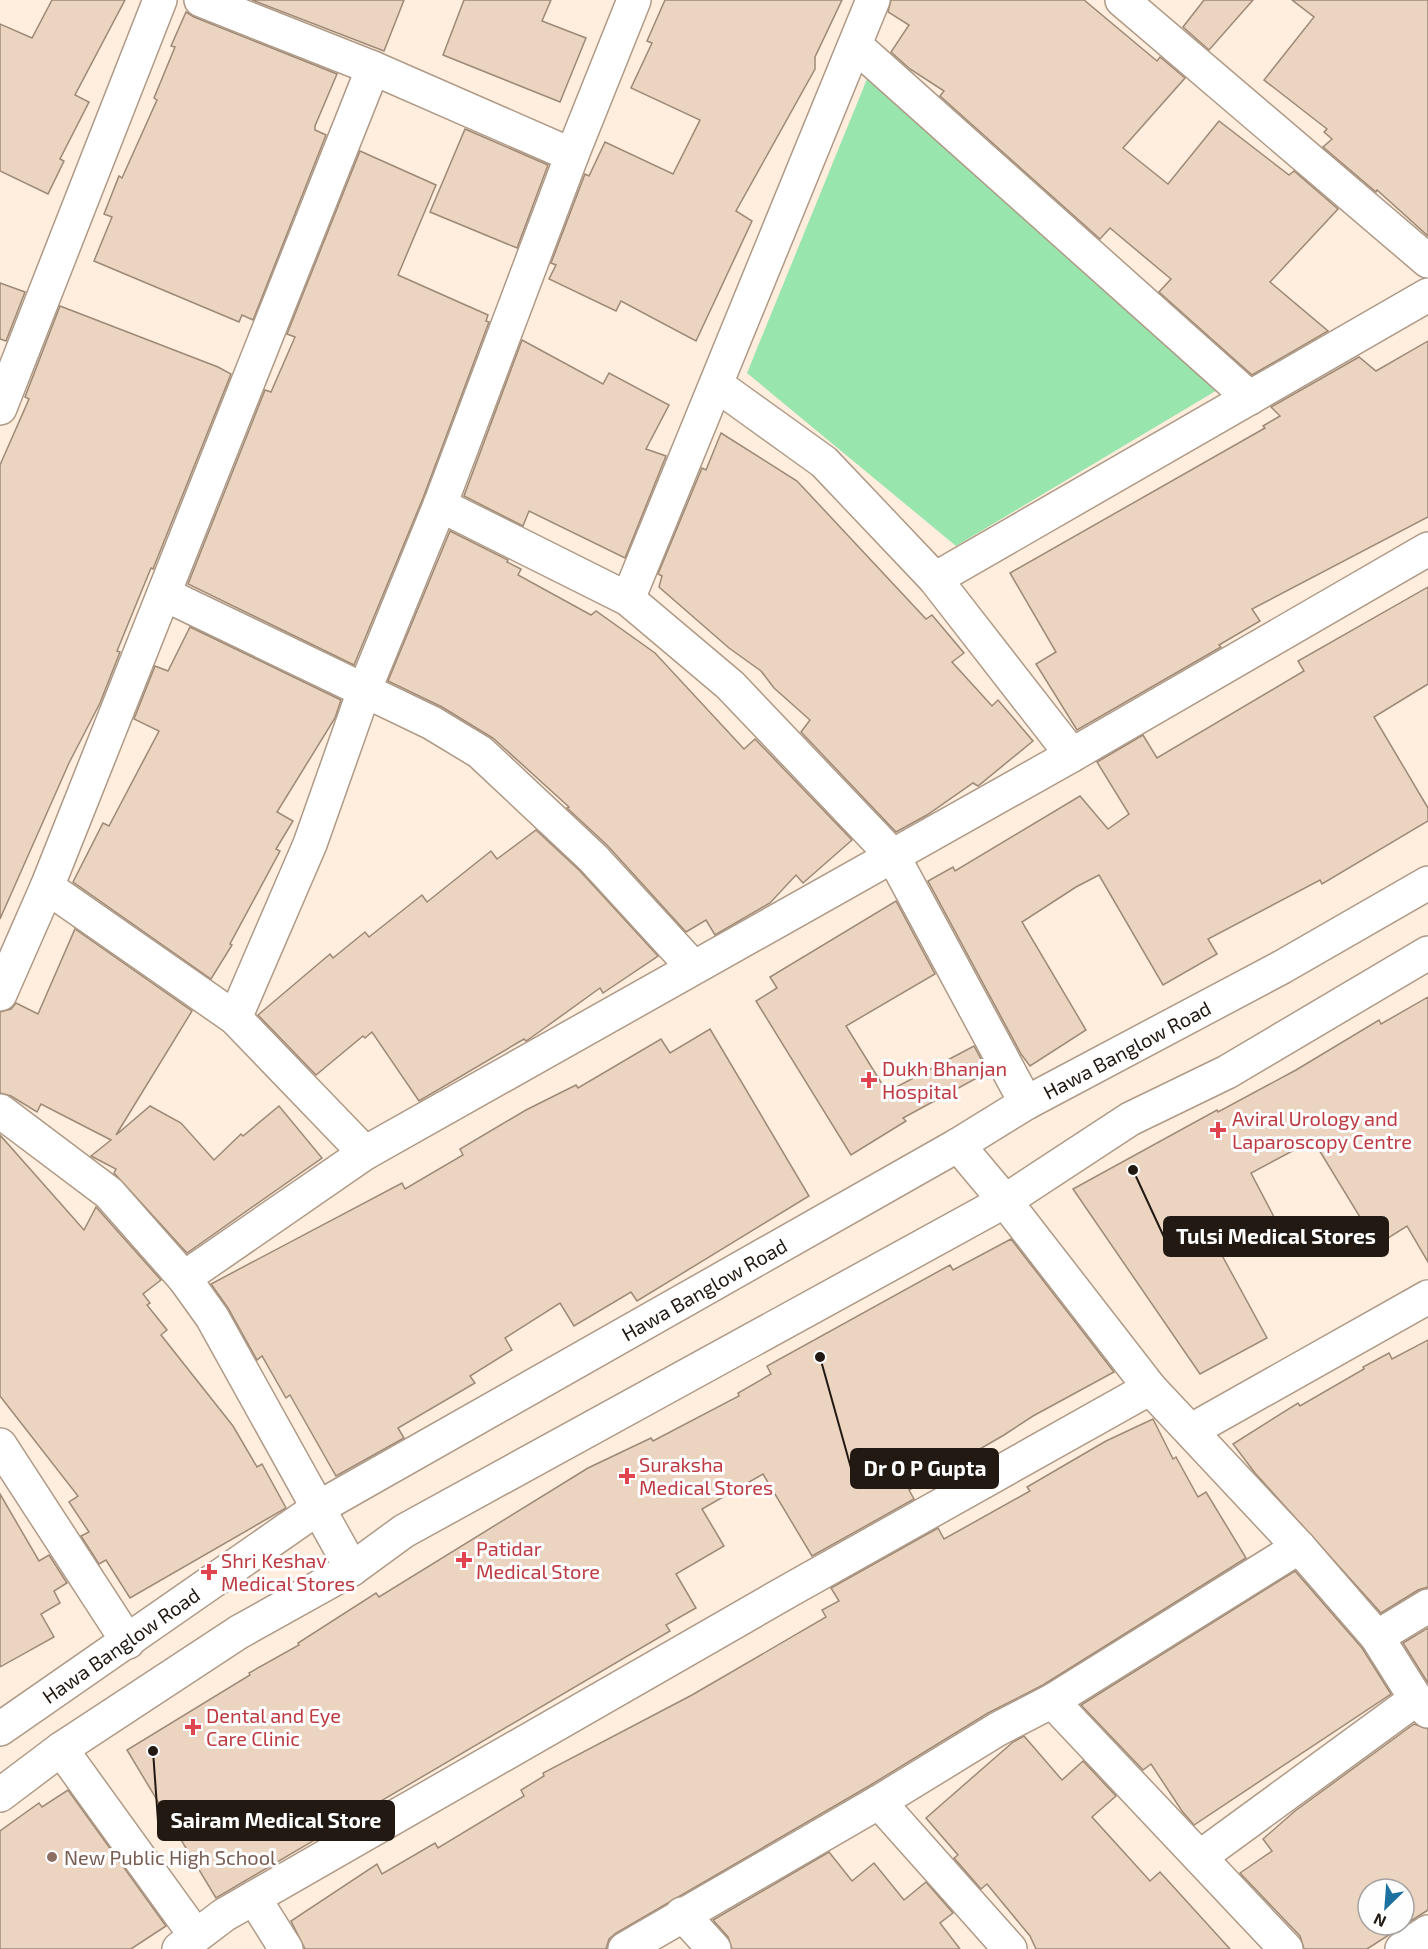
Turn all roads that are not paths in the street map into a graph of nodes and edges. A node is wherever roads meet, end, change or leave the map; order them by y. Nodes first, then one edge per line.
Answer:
1 (160, 0) edge
2 (201, 0) edge
3 (634, 0) edge
4 (873, 0) edge
5 (1122, 0) edge
6 (855, 45) junction
7 (373, 68) junction
8 (572, 155) junction
9 (1428, 261) edge
10 (1428, 295) edge
11 (13, 341) edge
12 (717, 385) junction
13 (1250, 398) junction
14 (0, 408) edge
15 (440, 505) junction
16 (1428, 549) edge
17 (935, 579) junction
18 (164, 594) junction
19 (628, 599) junction
20 (364, 691) junction
21 (1072, 755) junction
22 (893, 856) junction
23 (1428, 883) edge
24 (47, 887) junction
25 (1428, 953) edge
26 (693, 967) junction
27 (0, 994) edge
28 (235, 1018) junction
29 (1026, 1103) junction
30 (0, 1111) edge
31 (958, 1145) junction
32 (365, 1153) junction
33 (1005, 1201) junction
34 (184, 1278) junction
35 (1428, 1297) edge
36 (1150, 1388) junction
37 (1192, 1430) junction
38 (0, 1445) edge
39 (318, 1508) junction
40 (1299, 1547) junction
41 (352, 1569) junction
42 (1428, 1606) edge
43 (1377, 1637) junction
44 (128, 1642) junction
45 (1052, 1701) junction
46 (1422, 1705) edge
47 (0, 1729) edge
48 (62, 1749) junction
49 (0, 1795) edge
50 (879, 1802) junction
51 (1200, 1857) junction
52 (254, 1898) junction
53 (682, 1914) junction
54 (1428, 1932) edge
55 (187, 1942) edge
56 (286, 1949) edge
57 (625, 1949) edge
58 (714, 1949) edge
59 (1010, 1949) edge
60 (1286, 1949) edge
61 (1402, 1949) edge

1 - 11 street
2 - 7 street
3 - 8 street
4 - 6 street
5 - 9 street
6 - 12 street
6 - 13 street
7 - 8 street
7 - 18 street
8 - 15 street
10 - 13 street
11 - 14 street
12 - 17 street
12 - 19 street
13 - 17 street
15 - 19 street
15 - 20 street
16 - 21 street
17 - 21 street
18 - 20 street
18 - 24 street
19 - 22 street
20 - 26 street
20 - 28 street
21 - 22 street
22 - 26 street
22 - 29 street
23 - 29 street, Hawa Banglow Road
24 - 27 street
24 - 28 street
25 - 33 street
26 - 32 street
28 - 32 street
29 - 31 street, Hawa Banglow Road
30 - 34 street
31 - 33 street
31 - 39 street, Hawa Banglow Road
32 - 34 street
33 - 36 street
33 - 41 street
34 - 39 street
35 - 37 street
36 - 37 street
36 - 52 street
37 - 40 street
38 - 44 street
39 - 41 street
39 - 44 street, Hawa Banglow Road
40 - 43 street
40 - 45 street
41 - 48 street
42 - 43 street
43 - 46 street
44 - 47 street, Hawa Banglow Road
45 - 50 street
45 - 51 street
46 - 51 street
48 - 49 street
48 - 55 street
50 - 53 street
50 - 59 street
51 - 60 street
52 - 55 street
52 - 56 street
53 - 57 street
53 - 58 street
54 - 61 street

